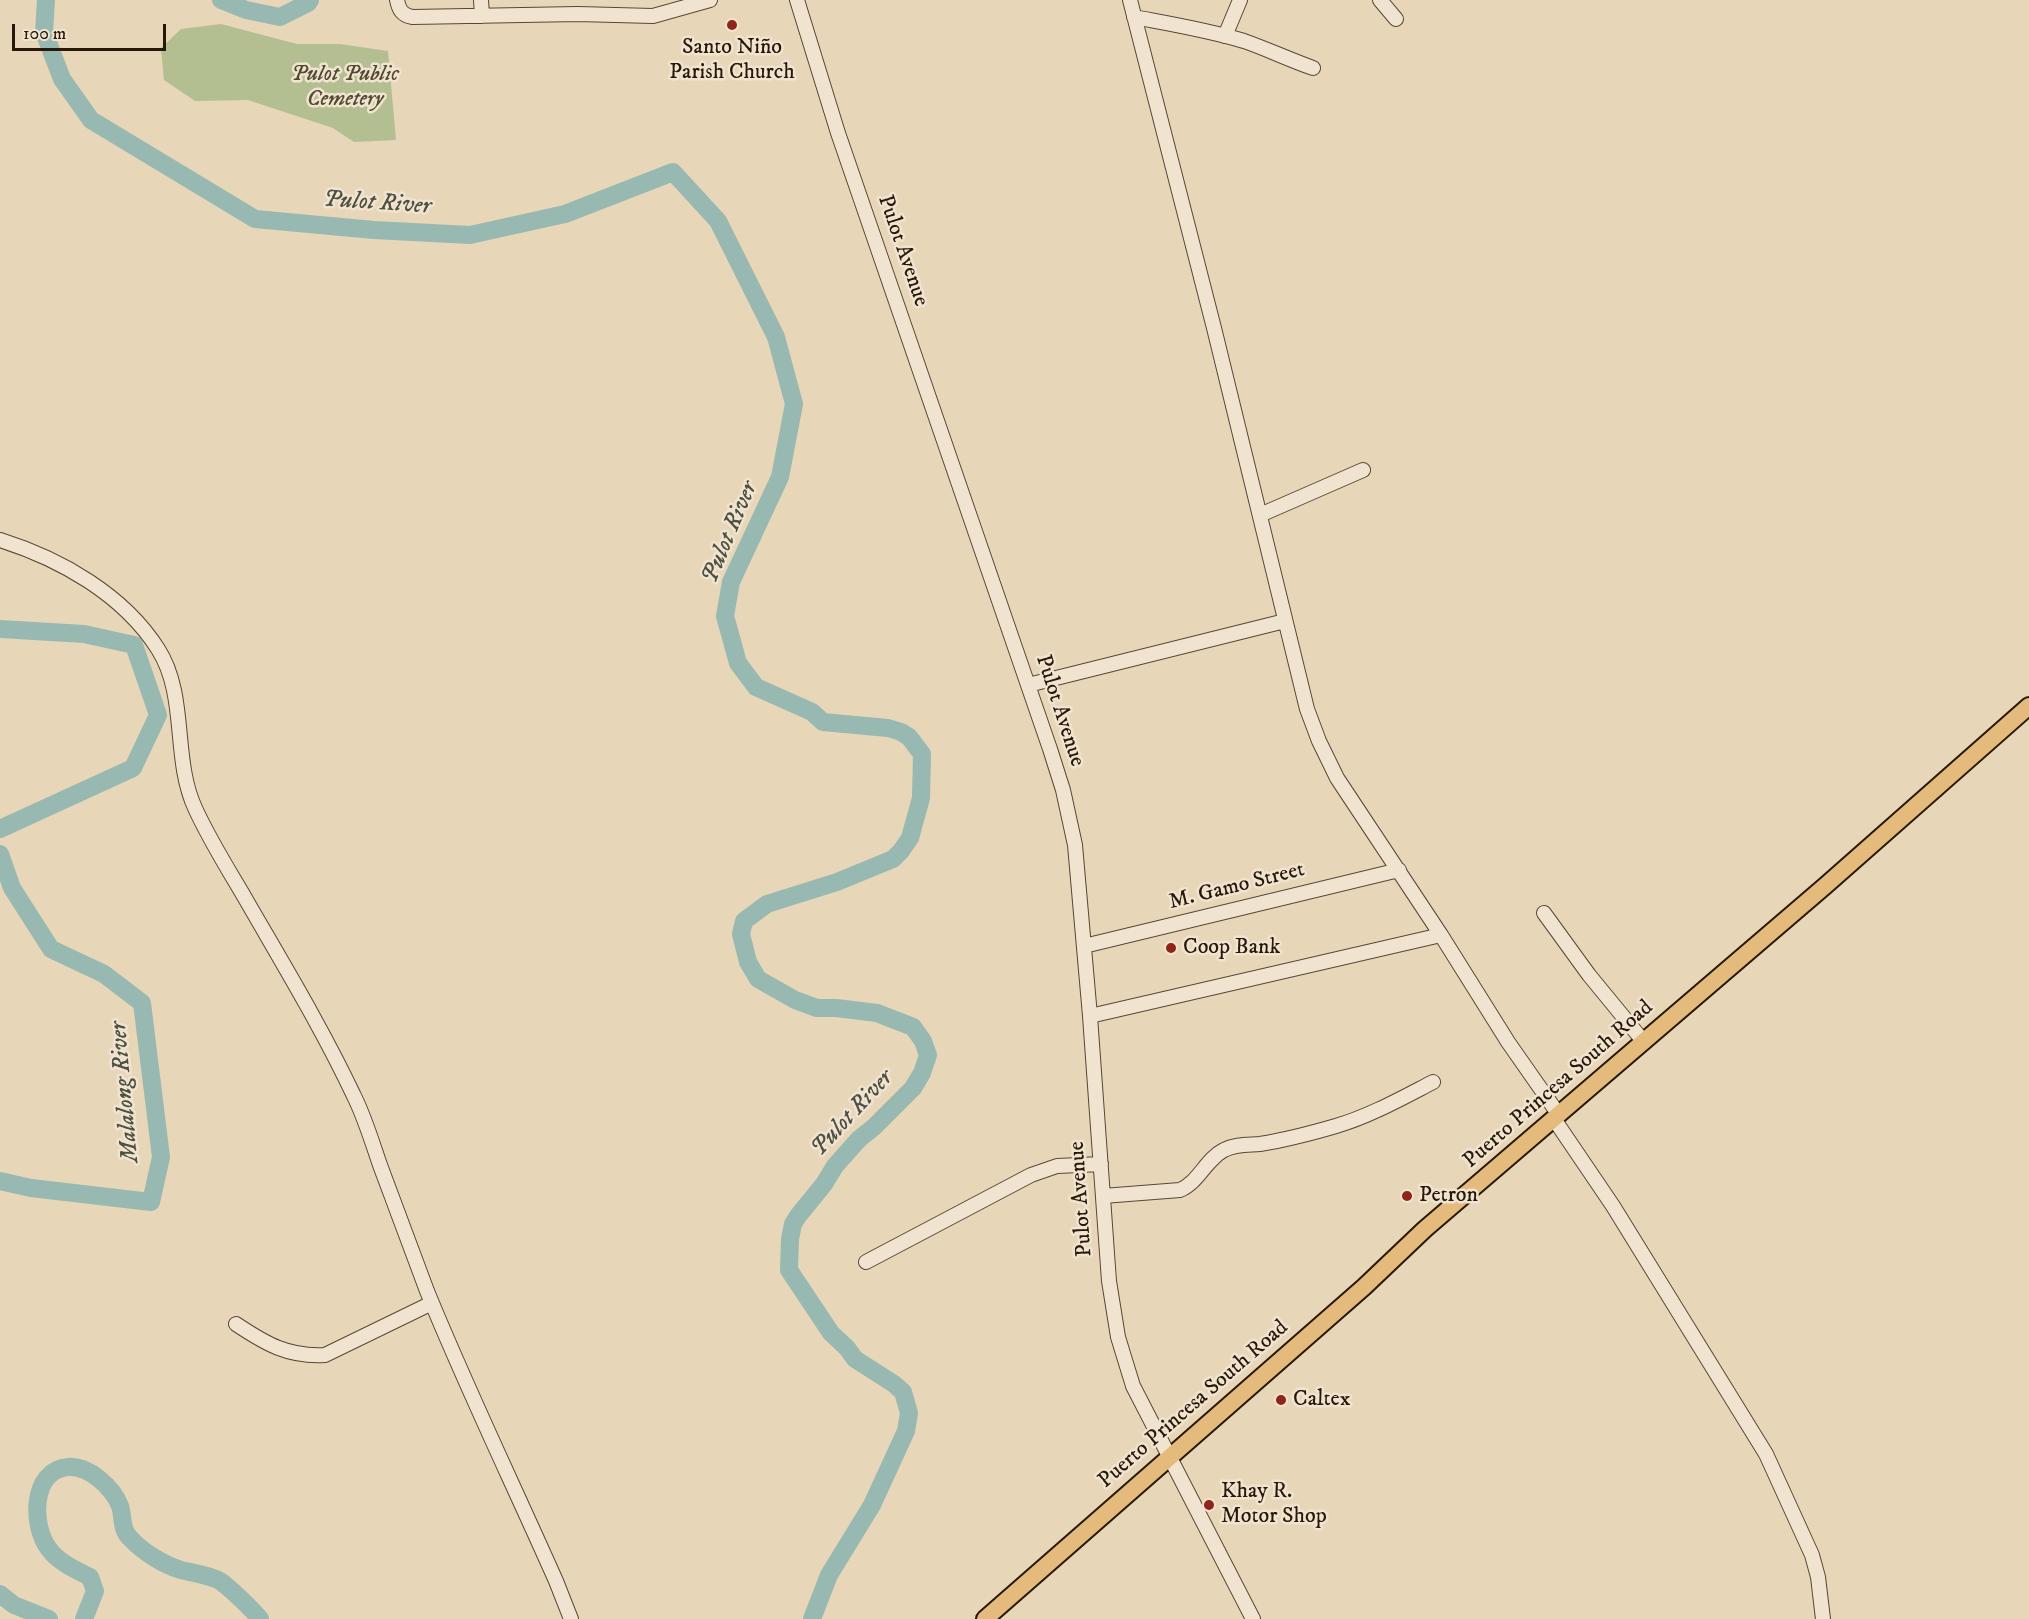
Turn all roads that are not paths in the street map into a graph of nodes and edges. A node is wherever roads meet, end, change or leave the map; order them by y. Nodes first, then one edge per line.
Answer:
1 (481, 0) edge
2 (710, 0) edge
3 (796, 0) edge
4 (1130, 0) edge
5 (1240, 0) edge
6 (1380, 0) edge
7 (399, 5) edge
8 (672, 5) edge
9 (578, 7) edge
10 (482, 16) junction
11 (1134, 17) junction
12 (1396, 19) dead end
13 (1225, 36) junction
14 (1313, 68) dead end
15 (1363, 471) dead end
16 (1260, 515) junction
17 (0, 540) edge
18 (1285, 621) junction
19 (1028, 685) junction
20 (2029, 706) edge
21 (1399, 870) junction
22 (1544, 913) dead end
23 (1441, 935) junction
24 (1084, 946) junction
25 (1090, 1016) junction
26 (1644, 1042) junction
27 (1433, 1082) dead end
28 (1557, 1117) junction
29 (1101, 1164) junction
30 (1103, 1196) junction
31 (866, 1263) dead end
32 (432, 1303) junction
33 (236, 1323) dead end
34 (1168, 1457) junction
35 (571, 1619) edge
36 (985, 1619) edge
37 (1253, 1619) edge
38 (1823, 1619) edge

1 - 10 street
2 - 8 street
3 - 19 street, Pulot Avenue
4 - 11 street
5 - 13 street
6 - 12 street
7 - 10 street
8 - 9 street
9 - 10 street
11 - 13 street
11 - 16 street
13 - 14 street
15 - 16 street
16 - 18 street
17 - 32 street
18 - 19 street
18 - 21 street
19 - 24 street, Pulot Avenue
20 - 26 main road, Puerto Princesa South Road
21 - 23 street
21 - 24 street, M. Gamo Street
22 - 26 street
23 - 25 street
23 - 28 street
24 - 25 street, Pulot Avenue
25 - 29 street, Pulot Avenue
26 - 28 main road, Puerto Princesa South Road
27 - 30 street
28 - 34 main road, Puerto Princesa South Road
28 - 38 street
29 - 30 street, Pulot Avenue
29 - 31 street
30 - 34 street, Pulot Avenue
32 - 33 street
32 - 35 street
34 - 36 main road, Puerto Princesa South Road
34 - 37 street, Pulot Avenue

